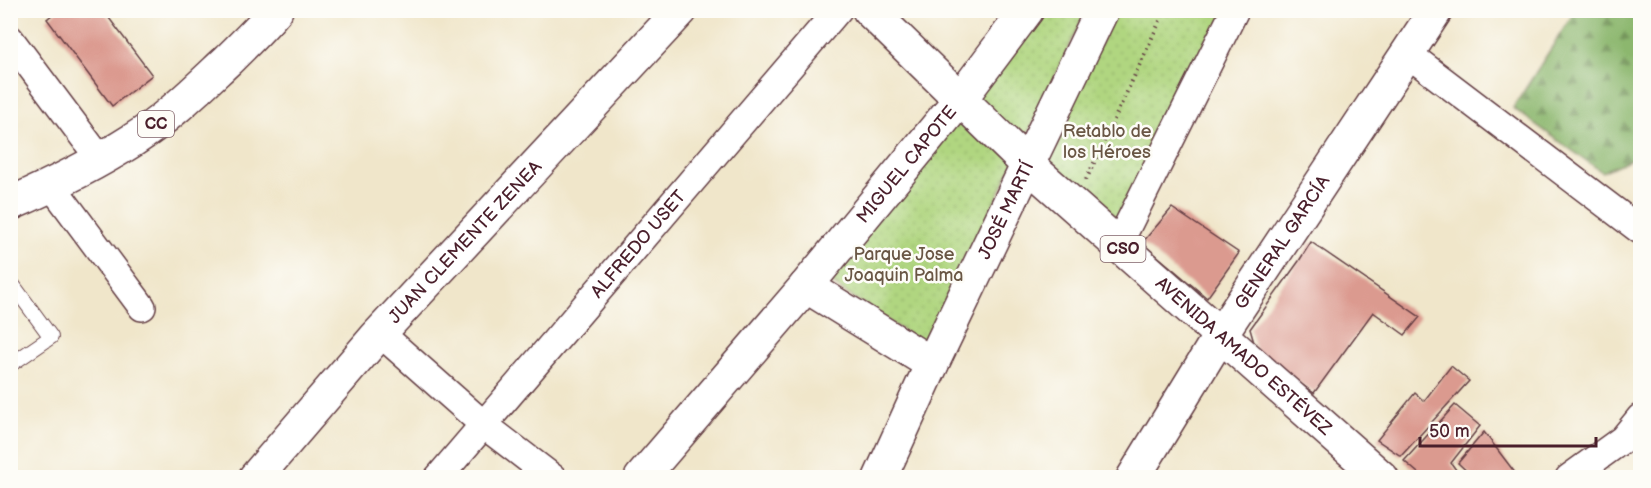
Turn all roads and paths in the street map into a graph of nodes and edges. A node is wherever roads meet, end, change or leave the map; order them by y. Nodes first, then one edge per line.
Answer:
1 (681, 10) edge
2 (838, 10) edge
3 (870, 10) edge
4 (1027, 10) edge
5 (1102, 10) edge
6 (1165, 10) edge
7 (1235, 10) edge
8 (1436, 10) edge
9 (267, 14) edge
10 (10, 39) edge
11 (1408, 54) junction
12 (961, 98) junction
13 (100, 159) junction
14 (1027, 164) junction
15 (52, 186) junction
16 (10, 204) edge
17 (1074, 205) junction
18 (1641, 230) edge
19 (1118, 245) junction
20 (10, 281) edge
21 (806, 286) junction
22 (142, 307) dead end
23 (380, 333) junction
24 (1221, 334) junction
25 (932, 364) junction
26 (10, 365) edge
27 (1641, 417) edge
28 (484, 425) junction
29 (255, 477) edge
30 (438, 477) edge
31 (553, 477) edge
32 (641, 477) edge
33 (880, 477) edge
34 (1133, 477) edge
35 (1382, 477) edge
36 (1569, 477) edge

1 - 23 main road, JUAN CLEMENTE ZENEA
2 - 28 street, ALFREDO USET
3 - 12 main road, AVENIDA AMADO ESTÉVEZ / CSO
4 - 12 main road, MIGUEL CAPOTE
5 - 14 main road, JOSÉ MARTÍ
6 - 17 path
7 - 19 street
8 - 11 main road, GENERAL GARCÍA
9 - 13 main road, CC
10 - 13 street
11 - 18 street
11 - 24 main road, GENERAL GARCÍA
12 - 14 main road, AVENIDA AMADO ESTÉVEZ / CSO
12 - 21 main road, MIGUEL CAPOTE
13 - 15 main road, CC
14 - 17 main road, AVENIDA AMADO ESTÉVEZ / CSO
14 - 25 main road, JOSÉ MARTÍ
15 - 16 main road, CC
15 - 22 street
17 - 19 main road, AVENIDA AMADO ESTÉVEZ / CSO
19 - 24 main road, AVENIDA AMADO ESTÉVEZ / CSO
20 - 26 lane
21 - 25 main road
21 - 32 main road, MIGUEL CAPOTE
23 - 28 street
23 - 29 main road, JUAN CLEMENTE ZENEA
24 - 34 main road, GENERAL GARCÍA
24 - 35 main road, AVENIDA AMADO ESTÉVEZ / CSO
25 - 33 main road, JOSÉ MARTÍ
27 - 36 street
28 - 30 street, ALFREDO USET
28 - 31 street

